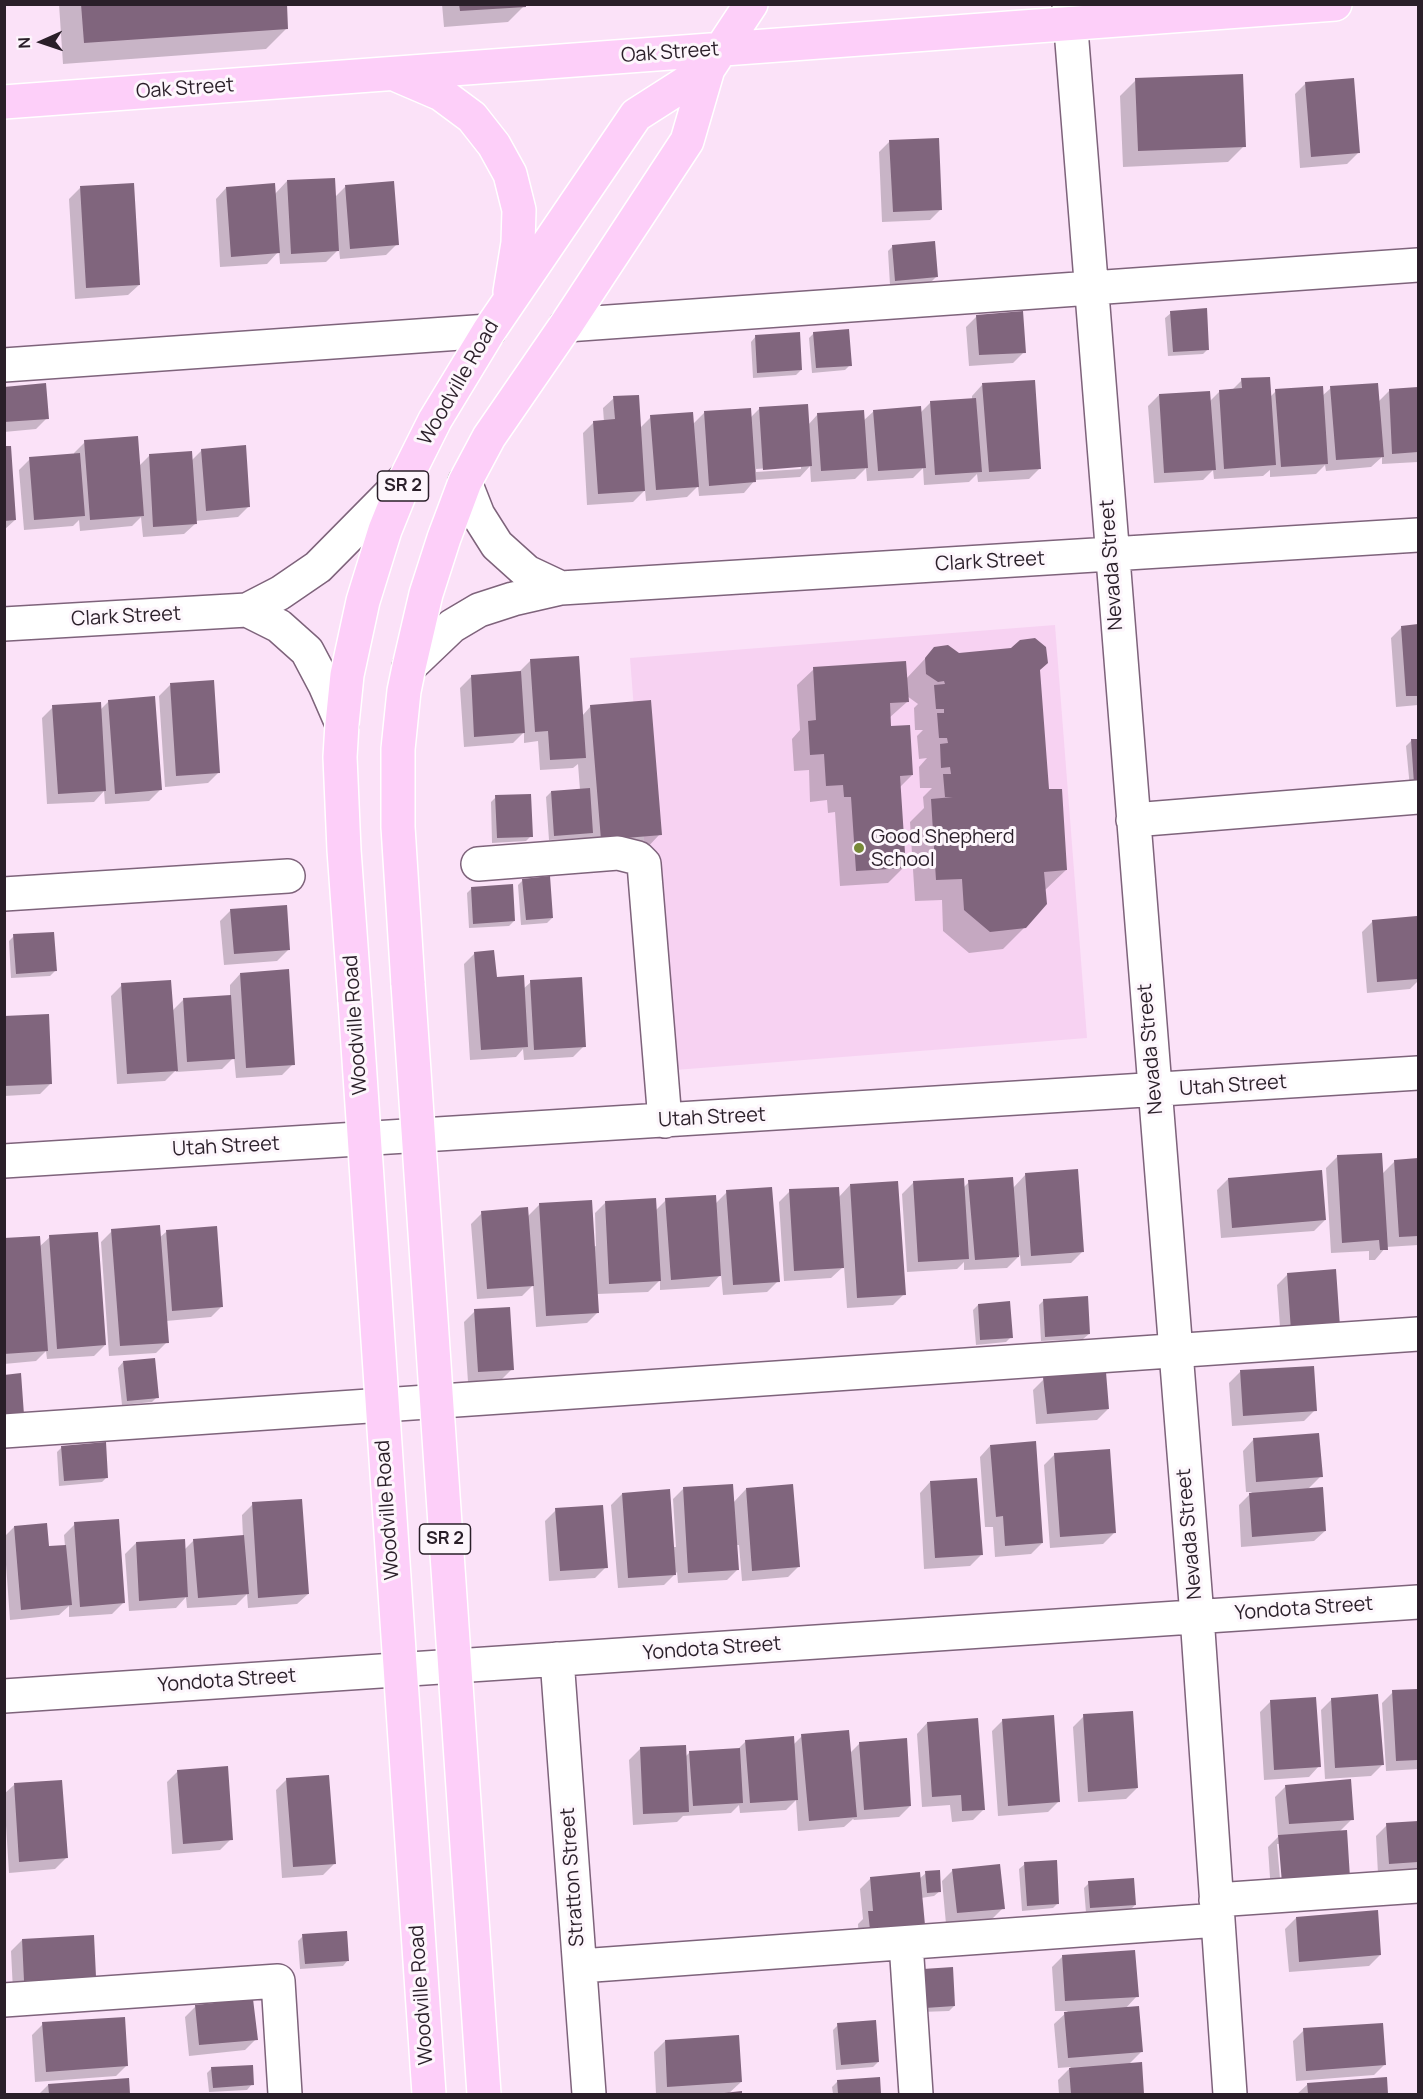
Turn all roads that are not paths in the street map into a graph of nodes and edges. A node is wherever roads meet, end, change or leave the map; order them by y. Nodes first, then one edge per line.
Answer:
1 (751, 4) edge
2 (1335, 4) edge
3 (1268, 7) edge
4 (1070, 14) edge
5 (714, 59) junction
6 (392, 73) junction
7 (4, 102) edge
8 (1419, 265) edge
9 (1091, 288) junction
10 (509, 299) junction
11 (566, 325) junction
12 (489, 331) junction
13 (4, 365) edge
14 (406, 478) junction
15 (465, 482) junction
16 (1419, 535) edge
17 (1111, 555) junction
18 (561, 588) junction
19 (247, 610) junction
20 (4, 624) edge
21 (409, 667) junction
22 (342, 724) junction
23 (1419, 797) edge
24 (1133, 820) junction
25 (478, 864) dead end
26 (288, 876) dead end
27 (4, 894) edge
28 (1419, 1074) edge
29 (1154, 1091) junction
30 (665, 1121) junction
31 (4, 1161) edge
32 (1419, 1334) edge
33 (1175, 1349) junction
34 (4, 1431) edge
35 (1419, 1602) edge
36 (1197, 1616) junction
37 (557, 1659) junction
38 (4, 1696) edge
39 (1419, 1886) edge
40 (1217, 1910) junction
41 (906, 1942) junction
42 (580, 1966) junction
43 (4, 2000) edge
44 (285, 2094) edge
45 (429, 2094) edge
46 (484, 2094) edge
47 (589, 2094) edge
48 (916, 2094) edge
49 (1230, 2094) edge

1 - 5 main road, Woodville Road / SR 2
2 - 3 main road, Oak Street
3 - 4 main road, Oak Street
4 - 5 main road, Oak Street
4 - 9 street, Nevada Street
5 - 6 main road, Oak Street
5 - 10 main road, Woodville Road / SR 2
5 - 11 main road, Woodville Road / SR 2
6 - 7 main road, Oak Street
6 - 10 main road
8 - 9 street
9 - 11 street
9 - 17 street, Nevada Street
10 - 12 main road, Woodville Road / SR 2
11 - 15 main road, Woodville Road / SR 2
12 - 13 street
12 - 14 main road, Woodville Road / SR 2
14 - 19 street, Clark Street
14 - 22 main road, Woodville Road / SR 2
15 - 18 street, Clark Street
15 - 21 main road, Woodville Road / SR 2
16 - 17 street, Clark Street
17 - 18 street, Clark Street
17 - 24 street, Nevada Street
18 - 21 street, Clark Street
19 - 20 street, Clark Street
19 - 22 street, Clark Street
21 - 46 main road, Woodville Road / SR 2, bridge
22 - 45 main road, Woodville Road / SR 2, bridge
23 - 24 street
24 - 29 street, Nevada Street
25 - 30 street
26 - 27 street
28 - 29 street, Utah Street
29 - 30 street, Utah Street
29 - 33 street, Nevada Street
30 - 31 street, Utah Street
32 - 33 street
33 - 34 street
33 - 36 street, Nevada Street
35 - 36 street, Yondota Street
36 - 37 street, Yondota Street
36 - 40 street, Nevada Street
37 - 38 street, Yondota Street
37 - 42 street, Stratton Street
39 - 40 street
40 - 41 street
40 - 49 street, Nevada Street
41 - 42 street
41 - 48 street
42 - 47 street, Stratton Street
43 - 44 street

